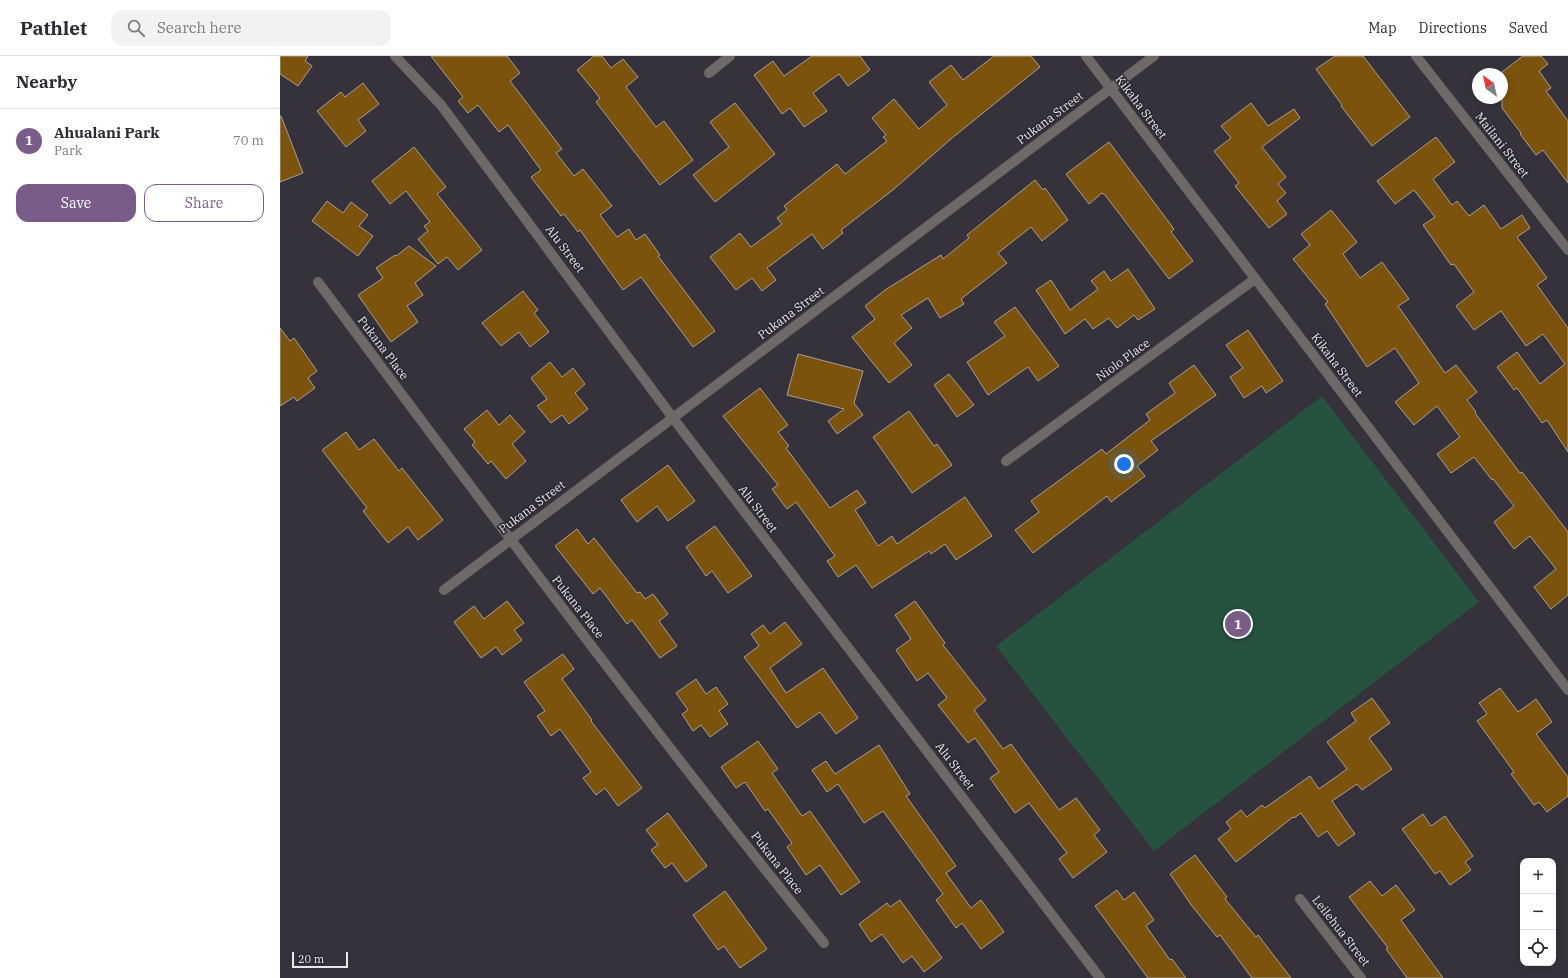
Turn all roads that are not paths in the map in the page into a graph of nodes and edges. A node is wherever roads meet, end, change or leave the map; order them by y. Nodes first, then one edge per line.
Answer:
1 (395, 56) edge
2 (730, 56) edge
3 (1086, 56) edge
4 (1154, 56) edge
5 (1416, 56) edge
6 (709, 73) dead end
7 (1111, 88) junction
8 (1568, 250) edge
9 (1255, 279) junction
10 (318, 282) dead end
11 (673, 418) junction
12 (1006, 461) dead end
13 (510, 539) junction
14 (444, 590) dead end
15 (1568, 690) edge
16 (1300, 899) dead end
17 (824, 943) dead end
18 (1100, 978) edge
19 (1361, 978) edge

1 - 11 street, Alu Street
2 - 6 street
3 - 7 street, Kikaha Street
4 - 7 street, Pukana Street
5 - 8 street, Mailani Street
7 - 9 street, Kikaha Street
7 - 11 street, Pukana Street
9 - 12 street, Niolo Place
9 - 15 street, Kikaha Street
10 - 13 street, Pukana Place
11 - 13 street, Pukana Street
11 - 18 street, Alu Street
13 - 14 street, Pukana Street
13 - 17 street, Pukana Place
16 - 19 street, Leilehua Street

